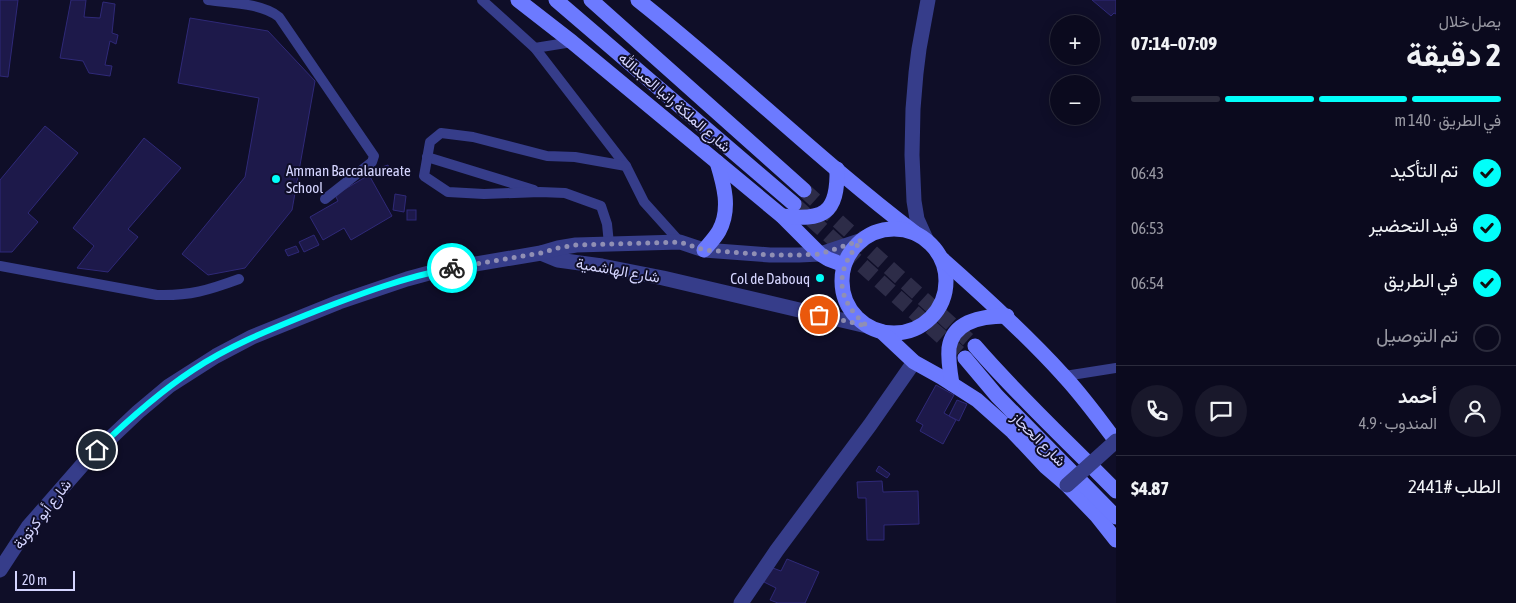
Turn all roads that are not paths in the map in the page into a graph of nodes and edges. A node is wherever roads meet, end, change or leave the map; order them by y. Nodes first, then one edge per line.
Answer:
1 (208, 0) edge
2 (482, 0) edge
3 (518, 0) edge
4 (556, 0) edge
5 (591, 0) edge
6 (638, 0) edge
7 (928, 0) edge
8 (572, 42) junction
9 (535, 48) junction
10 (427, 157) junction
11 (717, 162) junction
12 (626, 166) junction
13 (837, 170) junction
14 (804, 190) tunnel mouth
15 (540, 192) junction
16 (325, 199) dead end
17 (794, 204) tunnel mouth
18 (782, 216) junction
19 (921, 236) junction
20 (862, 240) junction
21 (680, 242) junction
22 (609, 244) junction
23 (704, 250) junction
24 (541, 253) junction
25 (820, 254) junction
26 (942, 259) junction
27 (844, 265) junction
28 (0, 266) edge
29 (239, 279) dead end
30 (1007, 316) junction
31 (867, 326) junction
32 (882, 332) junction
33 (975, 346) tunnel mouth
34 (965, 358) tunnel mouth
35 (914, 362) junction
36 (1116, 368) edge
37 (1065, 376) junction
38 (952, 384) junction
39 (1116, 441) edge
40 (1067, 485) junction
41 (1116, 491) edge
42 (1116, 517) edge
43 (1116, 540) edge
44 (0, 570) edge
45 (740, 603) edge

1 - 16 lane
2 - 9 lane
3 - 8 main road
4 - 17 main road, شارع الملكة رانيا العبدالله
5 - 14 main road, شارع الملكة رانيا العبدالله
6 - 13 main road
7 - 19 street
8 - 9 lane
8 - 11 main road
9 - 12 lane
10 - 12 lane
10 - 15 lane
10 - 15 lane
11 - 18 main road
11 - 23 main road
12 - 21 lane
13 - 18 main road
13 - 19 main road
15 - 22 lane
18 - 25 main road
19 - 20 main road
19 - 26 main road
20 - 25 street, شارع الهاشمية
20 - 27 main road
21 - 22 street, شارع الهاشمية
21 - 23 street, شارع الهاشمية
22 - 24 street, شارع الهاشمية
23 - 25 street, شارع الهاشمية
24 - 31 street, شارع الهاشمية
24 - 44 street, شارع أبو كرتونة
25 - 27 main road
26 - 30 main road
26 - 32 main road
27 - 31 main road
28 - 29 lane
30 - 37 main road
30 - 38 main road
31 - 32 main road
32 - 35 main road
33 - 41 main road, شارع الحجاز
34 - 42 main road, شارع الحجاز
35 - 38 main road
35 - 45 street
36 - 37 lane
37 - 39 main road
38 - 40 main road
39 - 40 street, bridge
40 - 43 main road

